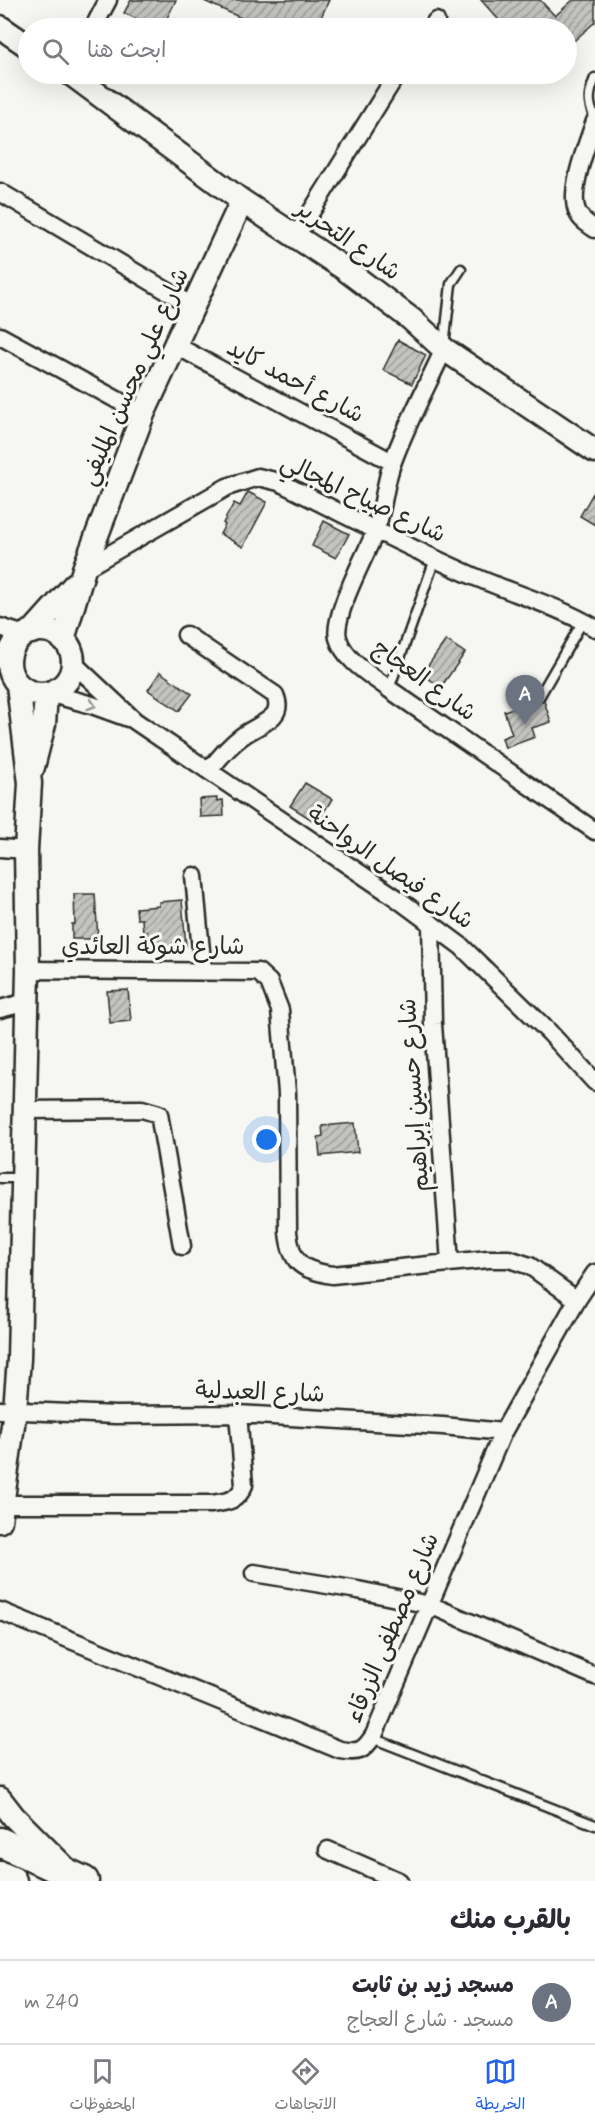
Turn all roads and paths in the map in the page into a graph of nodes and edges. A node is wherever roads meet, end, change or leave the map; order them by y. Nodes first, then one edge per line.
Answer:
1 (108, 0) edge
2 (98, 18) edge
3 (0, 27) edge
4 (18, 39) edge
5 (595, 78) edge
6 (84, 84) edge
7 (392, 84) edge
8 (595, 119) edge
9 (0, 192) edge
10 (242, 201) junction
11 (595, 229) edge
12 (296, 236) junction
13 (462, 269) dead end
14 (194, 307) junction
15 (0, 336) edge
16 (176, 345) junction
17 (444, 349) junction
18 (142, 414) junction
19 (595, 451) edge
20 (392, 462) junction
21 (376, 530) junction
22 (435, 559) junction
23 (83, 572) junction
24 (589, 624) edge
25 (0, 627) edge
26 (28, 633) junction
27 (186, 635) dead end
28 (63, 640) junction
29 (4, 660) edge
30 (73, 663) junction
31 (18, 685) junction
32 (389, 689) junction
33 (47, 694) junction
34 (539, 697) dead end
35 (135, 721) junction
36 (209, 771) junction
37 (30, 783) junction
38 (595, 831) edge
39 (0, 848) edge
40 (26, 850) junction
41 (194, 876) dead end
42 (431, 923) junction
43 (28, 970) junction
44 (203, 972) junction
45 (27, 1002) junction
46 (0, 1009) edge
47 (595, 1082) edge
48 (24, 1110) junction
49 (11, 1178) edge
50 (182, 1246) dead end
51 (450, 1263) junction
52 (595, 1273) edge
53 (577, 1300) junction
54 (8, 1410) edge
55 (238, 1414) junction
56 (503, 1432) junction
57 (1, 1513) edge
58 (254, 1573) dead end
59 (430, 1605) junction
60 (0, 1611) edge
61 (595, 1676) edge
62 (372, 1738) junction
63 (0, 1799) edge
64 (595, 1825) edge
65 (0, 1842) edge
66 (328, 1850) dead end
67 (0, 1876) edge
68 (78, 1878) edge
69 (12, 1881) edge
70 (399, 1881) edge

1 - 2 street
3 - 4 street
5 - 8 lane
6 - 10 street, شارع التحرير
7 - 12 street
8 - 11 street
9 - 14 street
10 - 12 street, شارع التحرير
10 - 14 street, شارع علي محسن المليفي
12 - 17 street, شارع التحرير
13 - 17 lane
14 - 16 street, شارع علي محسن المليفي
15 - 18 street
16 - 18 street, شارع علي محسن المليفي
16 - 20 street, شارع أحمد كايد
17 - 19 street, شارع التحرير
17 - 20 street, شارع العجاج
18 - 23 street, شارع علي محسن المليفي
20 - 21 street, شارع العجاج
21 - 22 street, شارع صياح المجالي
21 - 23 street, شارع صياح المجالي
21 - 32 street, شارع العجاج
22 - 24 street, شارع صياح المجالي
22 - 32 lane
23 - 26 street, شارع علي محسن المليفي
23 - 28 street, شارع علي محسن المليفي
24 - 34 lane
25 - 26 street
26 - 28 street
26 - 29 street
27 - 36 street
28 - 30 street
29 - 31 street
30 - 33 street
30 - 35 street, شارع فيصل الرواحنة
31 - 33 street
31 - 37 street
32 - 38 street, شارع العجاج
33 -> 35 street, شارع فيصل الرواحنة
33 - 37 street
35 - 36 street, شارع فيصل الرواحنة
36 - 42 street, شارع فيصل الرواحنة
37 - 40 street
39 - 40 street
40 - 43 street
41 - 44 street
42 - 47 street, شارع فيصل الرواحنة
42 - 51 street, شارع حسين إبراهيم
43 - 44 street, شارع شوكة العائدي
43 - 45 street
44 - 51 street, شارع شوكة العائدي
45 - 46 street
45 - 48 street
48 - 49 street
48 - 50 street
49 - 54 street
51 - 53 street, شارع شوكة العائدي
52 - 53 street, شارع مصطفى الزرقاء
53 - 56 street, شارع مصطفى الزرقاء
54 - 55 street, شارع العبدلية
54 - 57 street
55 - 56 street, شارع العبدلية
55 - 57 street
56 - 59 street, شارع مصطفى الزرقاء
58 - 59 street
59 - 61 street
59 - 62 street, شارع مصطفى الزرقاء
60 - 62 street, شارع مصطفى الزرقاء
62 - 64 lane
63 - 68 street
65 - 68 highway
66 - 70 street
67 - 69 highway

